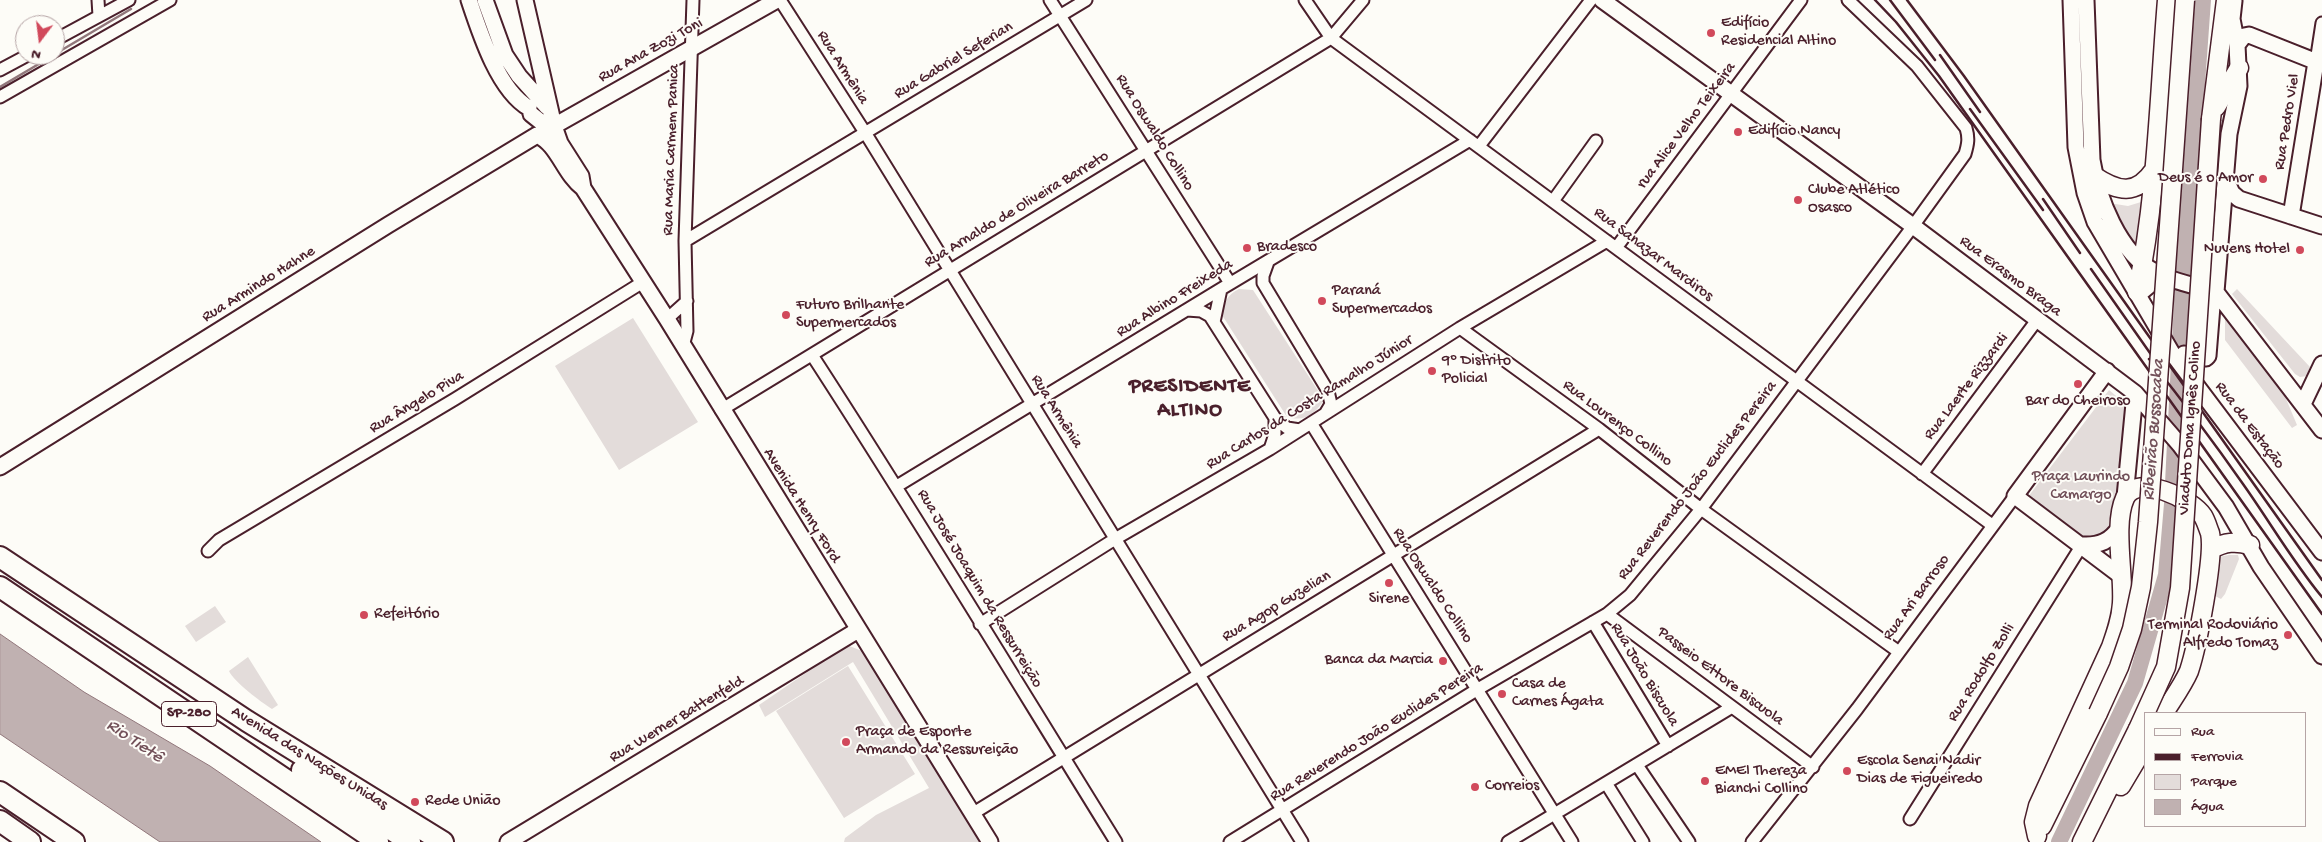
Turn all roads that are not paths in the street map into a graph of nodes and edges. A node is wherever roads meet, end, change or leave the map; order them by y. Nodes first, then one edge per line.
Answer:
1 (98, 0) edge
2 (129, 0) edge
3 (170, 0) edge
4 (470, 0) edge
5 (485, 0) edge
6 (525, 0) edge
7 (694, 0) edge
8 (778, 0) edge
9 (1050, 0) edge
10 (1086, 0) edge
11 (1305, 0) edge
12 (1363, 0) edge
13 (1591, 0) edge
14 (1602, 0) edge
15 (1801, 0) edge
16 (1848, 0) edge
17 (2071, 0) edge
18 (2086, 0) edge
19 (2167, 0) edge
20 (2185, 0) edge
21 (2226, 0) edge
22 (2234, 0) edge
23 (150, 5) edge
24 (1060, 15) junction
25 (99, 16) junction
26 (2322, 23) edge
27 (65, 35) edge
28 (1331, 38) junction
29 (2238, 45) junction
30 (692, 48) junction
31 (505, 54) junction
32 (15, 62) edge
33 (2319, 63) edge
34 (2239, 68) junction
35 (0, 70) edge
36 (1732, 94) junction
37 (0, 97) edge
38 (530, 111) junction
39 (2212, 115) junction
40 (556, 117) junction
41 (866, 134) junction
42 (537, 135) junction
43 (1596, 141) dead end
44 (1474, 143) junction
45 (1146, 151) junction
46 (2154, 170) junction
47 (2094, 176) junction
48 (2225, 178) junction
49 (583, 188) junction
50 (2238, 199) junction
51 (1553, 201) junction
52 (2221, 213) junction
53 (2291, 216) junction
54 (1913, 226) junction
55 (2322, 226) edge
56 (685, 241) junction
57 (1612, 244) junction
58 (1268, 262) junction
59 (2143, 264) junction
60 (949, 271) junction
61 (643, 282) junction
62 (2181, 282) junction
63 (1230, 283) junction
64 (1266, 289) junction
65 (2216, 292) junction
66 (2138, 293) junction
67 (687, 301) junction
68 (1187, 310) junction
69 (666, 319) junction
70 (2037, 320) junction
71 (1214, 322) junction
72 (1460, 328) junction
73 (682, 346) junction
74 (812, 355) junction
75 (2177, 356) junction
76 (2322, 364) edge
77 (2107, 371) junction
78 (1796, 381) junction
79 (1328, 391) junction
80 (2135, 393) junction
81 (1347, 400) junction
82 (2303, 404) junction
83 (1033, 405) junction
84 (721, 410) junction
85 (1323, 415) junction
86 (1275, 418) junction
87 (1312, 423) junction
88 (1599, 429) junction
89 (1300, 430) junction
90 (2322, 430) edge
91 (1270, 449) junction
92 (0, 467) edge
93 (1922, 474) junction
94 (898, 486) junction
95 (2015, 496) junction
96 (2126, 498) junction
97 (1701, 509) junction
98 (1992, 525) junction
99 (2120, 527) junction
100 (1116, 539) junction
101 (2250, 544) junction
102 (2082, 545) junction
103 (2212, 549) junction
104 (208, 551) dead end
105 (2322, 552) edge
106 (1392, 556) junction
107 (0, 557) edge
108 (2121, 576) junction
109 (0, 587) edge
110 (1607, 614) junction
111 (1593, 622) junction
112 (980, 624) junction
113 (858, 630) junction
114 (1899, 652) junction
115 (2322, 656) edge
116 (1199, 674) junction
117 (1478, 689) junction
118 (1732, 707) junction
119 (2150, 712) edge
120 (2165, 712) edge
121 (247, 721) junction
122 (2142, 736) edge
123 (1668, 746) junction
124 (1063, 757) junction
125 (1636, 764) junction
126 (1812, 767) junction
127 (1606, 783) junction
128 (0, 792) edge
129 (1283, 811) junction
130 (972, 814) junction
131 (1555, 814) junction
132 (1910, 819) dead end
133 (0, 821) edge
134 (2035, 839) edge
135 (512, 841) edge
136 (30, 842) edge
137 (74, 842) edge
138 (378, 842) edge
139 (410, 842) edge
140 (444, 842) edge
141 (990, 842) edge
142 (1116, 842) edge
143 (1230, 842) edge
144 (1302, 842) edge
145 (1508, 842) edge
146 (1572, 842) edge
147 (1643, 842) edge
148 (1689, 842) edge
149 (1752, 842) edge
150 (2082, 842) edge

1 - 25 street
2 - 25 street
3 - 23 street
4 - 38 street
5 - 31 street
6 - 40 street, Avenida Henry Ford
7 - 30 street, Rua Maria Carmem Panica
8 - 30 street, Rua Ana Zozi Toni
8 - 41 street, Rua Armênia
9 - 24 street, Rua Oswaldo Collino
10 - 24 street, Rua Gabriel Seferian
11 - 28 street, Rua Sanazar Mardiros
12 - 28 street, Rua Arnaldo de Oliveira Barreto
13 - 44 street
14 - 36 street, Rua Erasmo Braga
15 - 36 street, rua Alice Velho Teixeira
16 - 54 street, Rua Reverendo João Euclides Pereira
17 - 66 street, Rua da Estação
18 - 47 street
19 - 46 main road
20 - 134 main road, bridge
21 - 39 main road, Viaduto Dona Ignês Colino
22 - 29 street
23 - 37 street
24 - 41 street, Rua Gabriel Seferian
24 - 45 street, Rua Oswaldo Collino
25 - 27 street
26 - 33 street
28 - 44 street, Rua Sanazar Mardiros
28 - 45 street, Rua Arnaldo de Oliveira Barreto
29 - 33 street
29 - 34 street
30 - 40 street, Rua Ana Zozi Toni
30 - 56 street, Rua Maria Carmem Panica
31 - 38 street
31 - 40 street
32 - 35 street
33 - 53 street, Rua Pedro Viel
34 - 39 main road
34 - 48 street
36 - 54 street, Rua Erasmo Braga
36 - 57 street, rua Alice Velho Teixeira
38 - 40 street
38 - 42 street
39 - 119 main road, Viaduto Dona Ignês Colino, bridge
40 - 49 street, Avenida Henry Ford
41 - 56 street, Rua Gabriel Seferian
41 - 60 street, Rua Armênia
42 - 49 street, Avenida Henry Ford
42 - 92 street, Rua Armindo Hahne
43 - 51 street
44 - 51 street, Rua Sanazar Mardiros
44 - 58 street, Rua Albino Freixeda
45 - 60 street, Rua Arnaldo de Oliveira Barreto
45 - 63 street, Rua Oswaldo Collino
46 - 47 main road
46 - 59 main road
47 - 59 street
48 - 50 street
48 - 52 street
49 - 61 street, Avenida Henry Ford
50 - 52 street
50 - 53 street
51 - 57 street, Rua Sanazar Mardiros
52 - 65 street
53 - 55 street
54 - 70 street, Rua Erasmo Braga
54 - 78 street, Rua Reverendo João Euclides Pereira
56 - 67 street, Rua Maria Carmem Panica
57 - 72 street, Rua Carlos da Costa Ramalho Júnior
57 - 78 street, Rua Sanazar Mardiros
58 - 63 street, Rua Albino Freixeda
58 - 64 street
59 - 62 street
59 - 66 main road
60 - 74 street, Rua Arnaldo de Oliveira Barreto
60 - 83 street, Rua Armênia
61 - 69 street, Avenida Henry Ford
61 - 104 street, Rua Ângelo Piva
62 - 65 street
62 - 66 street
63 - 64 street
63 - 68 street, Rua Albino Freixeda
63 - 71 street
64 - 79 street
65 - 75 street
65 - 82 street
66 - 75 street, Rua da Estação
67 - 69 street
67 - 73 street, Rua Maria Carmem Panica
68 - 71 street
68 - 83 street, Rua Albino Freixeda
69 - 73 street, Avenida Henry Ford
70 - 77 street, Rua Erasmo Braga
70 - 93 street, Rua Laerte Rizzardi
71 - 86 street
72 - 81 street, Rua Carlos da Costa Ramalho Júnior
72 - 88 street, Rua Lourenço Collino
73 - 84 street, Avenida Henry Ford
74 - 84 street, Rua Arnaldo de Oliveira Barreto
74 - 94 street, Rua José Joaquim da Ressurreição
75 - 105 street, Rua da Estação
76 - 82 street
77 - 80 street, Rua Erasmo Braga
77 - 95 street, Rua Ari Barroso
78 - 93 street, Rua Sanazar Mardiros
78 - 97 street, Rua Reverendo João Euclides Pereira
79 - 81 street
79 - 85 street
80 - 96 street
80 - 101 street, Rua Erasmo Braga
81 - 85 street, Rua Carlos da Costa Ramalho Júnior
82 - 90 street
83 - 94 street, Rua Albino Freixeda
83 - 100 street, Rua Armênia
84 - 113 street, Avenida Henry Ford
85 - 87 street, Rua Carlos da Costa Ramalho Júnior
86 - 89 street
86 - 91 street
87 - 89 street, Rua Carlos da Costa Ramalho Júnior
87 - 106 street, Rua Oswaldo Collino
88 - 97 street, Rua Lourenço Collino
88 - 106 street, Rua Agop Guzelian
89 - 91 street, Rua Carlos da Costa Ramalho Júnior
91 - 100 street, Rua Carlos da Costa Ramalho Júnior
93 - 98 street, Rua Sanazar Mardiros
94 - 112 street, Rua José Joaquim da Ressurreição
95 - 98 street, Rua Ari Barroso
95 - 102 street
96 - 99 main road
96 - 103 main road
97 - 110 street, Rua Reverendo João Euclides Pereira
97 - 114 street, Rua Lourenço Collino
98 - 114 street, Rua Ari Barroso
99 - 102 street
99 - 108 main road
100 - 112 street, Rua Carlos da Costa Ramalho Júnior
100 - 116 street, Rua Armênia
101 - 103 main road
101 - 115 street, Rua Erasmo Braga
102 - 108 street
102 - 132 street, Rua Rodolfo Zolli
103 - 120 main road
106 - 116 street, Rua Agop Guzelian
106 - 117 street, Rua Oswaldo Collino
107 - 121 highway, Avenida das Nações Unidas
108 - 134 main road
109 - 138 highway, SP-280
110 - 111 street, Rua Reverendo João Euclides Pereira
110 - 118 street, Passeio Ettore Biscuola
111 - 117 street, Rua Reverendo João Euclides Pereira
111 - 123 street, Rua João Biscuola
112 - 124 street, Rua José Joaquim da Ressurreição
113 - 130 street, Avenida Henry Ford
113 - 135 street, Rua Werner Battenfeld
114 - 126 street, Rua Ari Barroso
116 - 124 street, Rua Agop Guzelian
116 - 129 street, Rua Armênia
117 - 129 street, Rua Reverendo João Euclides Pereira
117 - 131 street, Rua Oswaldo Collino
118 - 123 street
118 - 126 street, Passeio Ettore Biscuola
121 - 139 highway
121 - 140 highway, Avenida das Nações Unidas
122 - 150 main road, Viaduto Dona Ignês Colino
123 - 125 street
124 - 130 street, Rua Agop Guzelian
124 - 142 street, Rua José Joaquim da Ressurreição
125 - 127 street
125 - 148 street
126 - 149 street, Rua Ari Barroso
127 - 131 street
127 - 147 street
128 - 137 highway
129 - 143 street, Rua Reverendo João Euclides Pereira
129 - 144 street, Rua Armênia
130 - 141 street, Avenida Henry Ford
131 - 145 street
131 - 146 street, Rua Oswaldo Collino
133 - 136 highway

